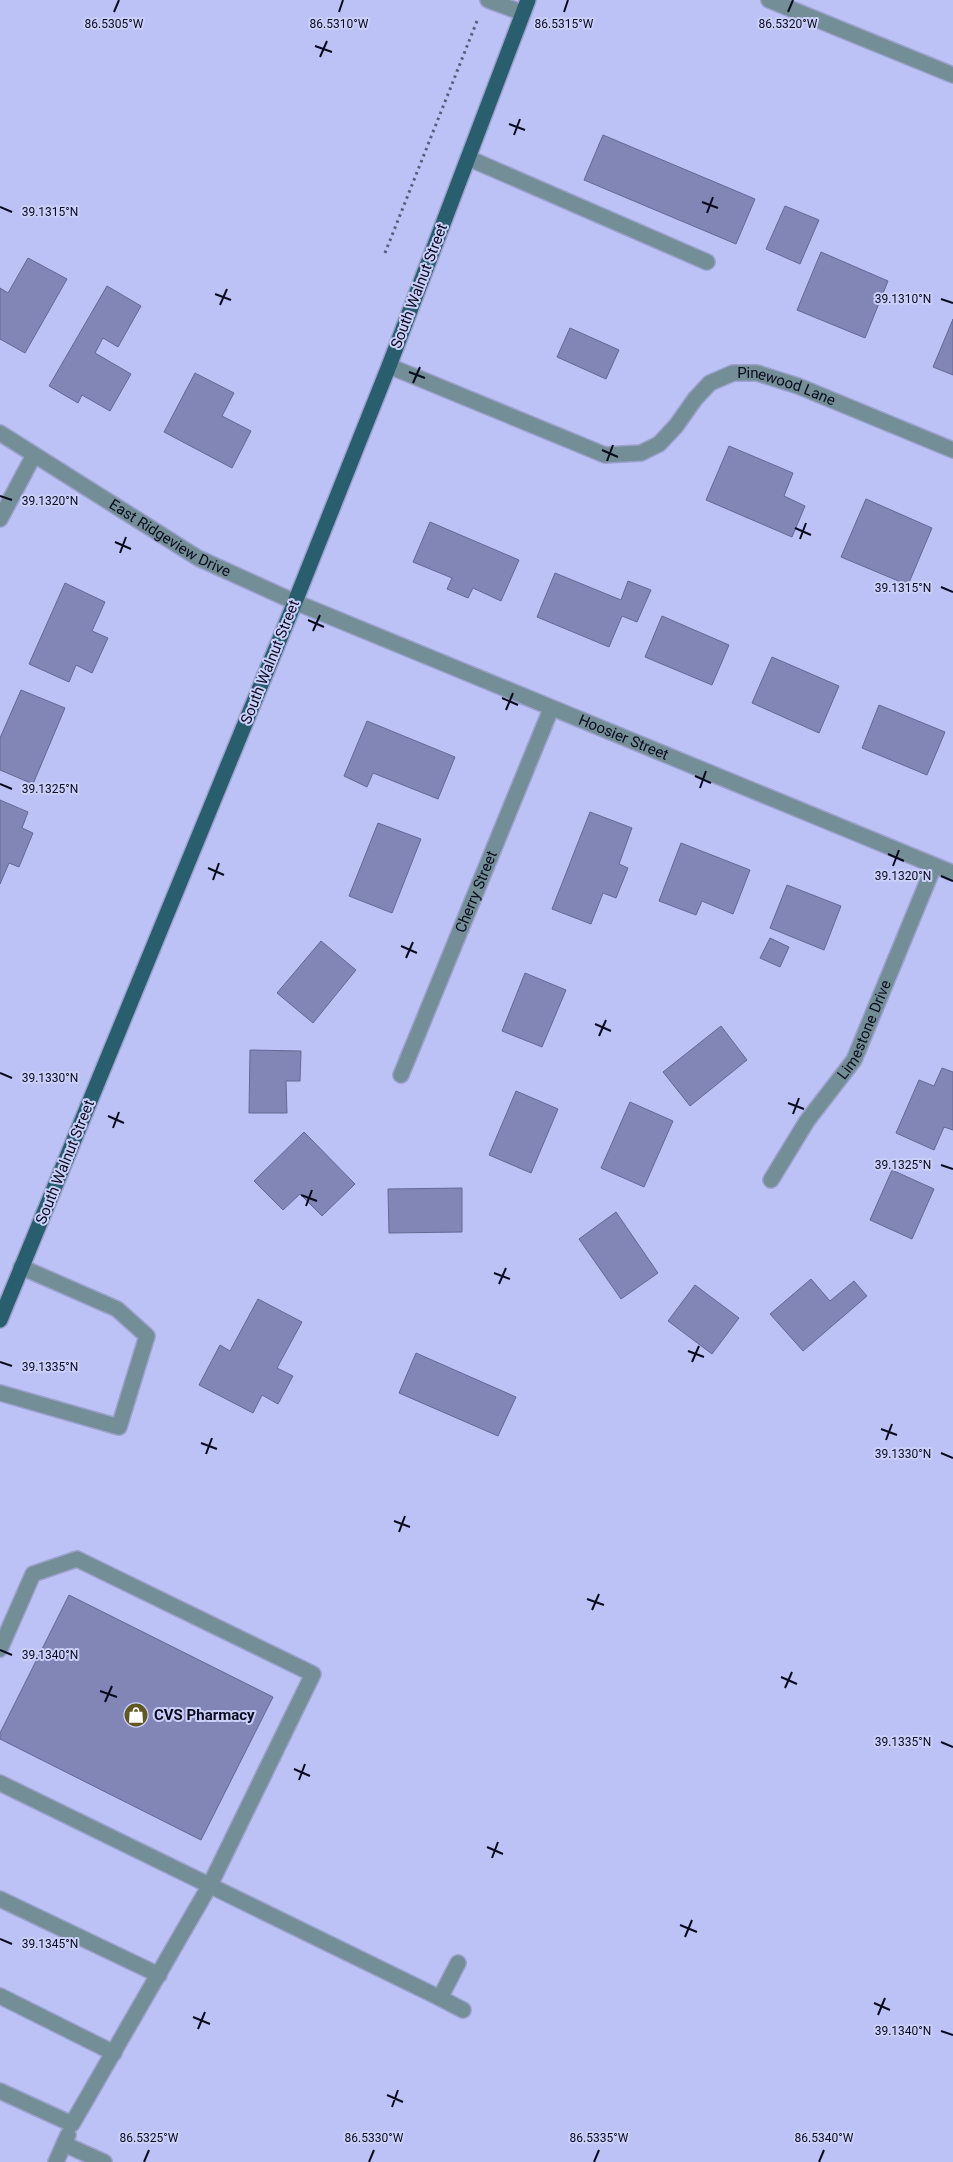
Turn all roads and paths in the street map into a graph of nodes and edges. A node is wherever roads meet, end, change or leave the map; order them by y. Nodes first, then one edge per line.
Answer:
1 (488, 0) edge
2 (769, 0) edge
3 (525, 7) edge
4 (479, 18) dead end
5 (953, 75) edge
6 (468, 158) junction
7 (385, 254) dead end
8 (707, 262) dead end
9 (389, 366) junction
10 (0, 433) edge
11 (953, 450) edge
12 (34, 455) junction
13 (0, 519) edge
14 (295, 602) junction
15 (551, 709) junction
16 (934, 866) junction
17 (953, 874) edge
18 (401, 1075) dead end
19 (771, 1180) dead end
20 (21, 1267) junction
21 (0, 1320) edge
22 (0, 1393) edge
23 (0, 1649) edge
24 (0, 1783) edge
25 (210, 1885) junction
26 (0, 1899) edge
27 (458, 1963) dead end
28 (159, 1975) junction
29 (0, 1996) edge
30 (440, 1998) junction
31 (463, 2010) dead end
32 (114, 2052) junction
33 (0, 2091) edge
34 (72, 2124) junction
35 (64, 2144) junction
36 (56, 2162) edge
37 (104, 2162) edge

1 - 3 street
2 - 5 street
3 - 6 main road, South Walnut Street
4 - 7 path
6 - 8 street
6 - 9 main road, South Walnut Street
9 - 11 street, Pinewood Lane
9 - 14 main road, South Walnut Street
10 - 12 street, East Ridgeview Drive
12 - 13 street
12 - 14 street, East Ridgeview Drive
14 - 15 street, Hoosier Street
14 - 20 main road, South Walnut Street
15 - 16 street, Hoosier Street
15 - 18 street, Cherry Street
16 - 17 street, Hoosier Street
16 - 19 street, Limestone Drive
20 - 21 main road, South Walnut Street
20 - 22 street
23 - 25 street
24 - 25 street
25 - 28 street
25 - 30 street
26 - 28 street
27 - 30 street
28 - 32 street
29 - 32 street
30 - 31 street
32 - 34 street
33 - 34 street
34 - 35 street
35 - 36 street
35 - 37 street

